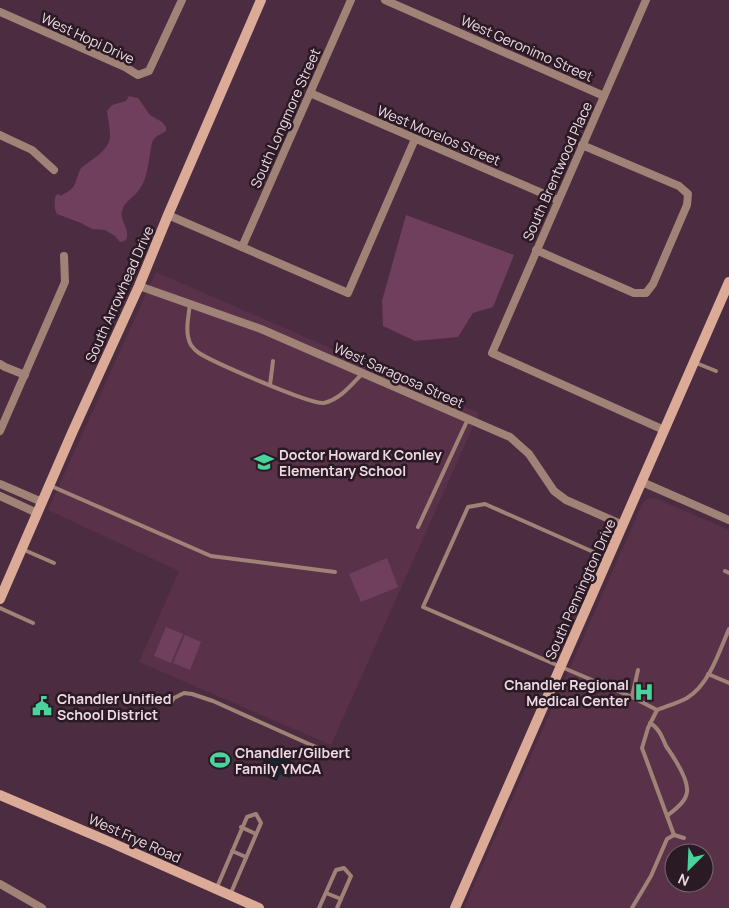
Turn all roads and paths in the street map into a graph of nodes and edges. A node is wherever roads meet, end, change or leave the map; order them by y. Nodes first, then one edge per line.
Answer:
1 (182, 0) edge
2 (261, 0) edge
3 (351, 0) edge
4 (385, 0) edge
5 (646, 0) edge
6 (0, 12) edge
7 (310, 93) junction
8 (604, 96) junction
9 (0, 135) edge
10 (415, 139) junction
11 (582, 145) junction
12 (54, 170) dead end
13 (558, 200) junction
14 (168, 215) junction
15 (242, 247) junction
16 (536, 250) junction
17 (64, 256) dead end
18 (729, 282) edge
19 (139, 286) junction
20 (190, 303) junction
21 (273, 362) dead end
22 (694, 362) junction
23 (0, 364) edge
24 (716, 371) dead end
25 (363, 373) junction
26 (25, 375) junction
27 (270, 385) junction
28 (468, 419) junction
29 (664, 430) junction
30 (0, 431) edge
31 (642, 482) junction
32 (0, 484) edge
33 (49, 485) junction
34 (0, 496) edge
35 (42, 502) junction
36 (37, 513) junction
37 (729, 520) edge
38 (623, 525) junction
39 (418, 527) dead end
40 (22, 549) junction
41 (608, 558) junction
42 (54, 563) dead end
43 (335, 572) dead end
44 (0, 599) edge
45 (0, 608) edge
46 (33, 622) dead end
47 (729, 629) edge
48 (560, 667) junction
49 (638, 670) dead end
50 (708, 674) junction
51 (729, 683) edge
52 (632, 696) junction
53 (170, 704) dead end
54 (658, 710) junction
55 (650, 724) junction
56 (348, 755) dead end
57 (0, 795) edge
58 (667, 816) junction
59 (241, 827) junction
60 (256, 834) junction
61 (674, 835) junction
62 (684, 838) dead end
63 (232, 850) junction
64 (246, 857) junction
65 (0, 884) edge
66 (216, 889) junction
67 (326, 893) junction
68 (230, 895) junction
69 (341, 899) junction
70 (42, 908) edge
71 (259, 908) edge
72 (319, 908) edge
73 (337, 908) edge
74 (455, 908) edge
75 (632, 908) edge

1 - 6 street, West Hopi Drive
2 - 14 street, South Arrowhead Drive
3 - 7 street, South Longmore Street
4 - 8 street, West Geronimo Street
5 - 8 street, South Brentwood Place
7 - 10 street, West Morelos Street
7 - 15 street, South Longmore Street
8 - 11 street, South Brentwood Place
9 - 12 street
10 - 13 street, West Morelos Street
10 - 15 street
11 - 13 street, South Brentwood Place
11 - 16 street
13 - 16 street, South Brentwood Place
14 - 15 street
14 - 19 street, South Arrowhead Drive
16 - 29 street, South Brentwood Place
17 - 26 street
18 - 22 street, South Pennington Drive
19 - 20 street, West Saragosa Street
19 - 33 street, South Arrowhead Drive
20 - 25 street, West Saragosa Street
20 - 27 lane
21 - 27 lane
22 - 24 lane
22 - 29 street, South Pennington Drive
23 - 26 street
25 - 27 lane
25 - 28 street, West Saragosa Street
26 - 30 street
28 - 38 street, West Saragosa Street
28 - 39 lane
29 - 31 street, South Pennington Drive
31 - 37 street
31 - 38 street, South Pennington Drive
32 - 35 street
33 - 35 street, South Arrowhead Drive
33 - 43 lane
34 - 36 street
35 - 36 street, South Arrowhead Drive
36 - 40 street, South Arrowhead Drive
38 - 41 street, South Pennington Drive
40 - 42 lane
40 - 44 street, South Arrowhead Drive
41 - 48 street, South Pennington Drive
41 - 48 lane
45 - 46 lane
47 - 50 lane
48 - 52 lane
48 - 74 street, South Pennington Drive
49 - 52 lane
50 - 51 lane
50 - 54 lane
52 - 54 lane
53 - 56 lane
54 - 55 lane
55 - 58 lane
55 - 58 lane
57 - 66 street, West Frye Road
58 - 61 lane
59 - 60 lane
59 - 60 lane
59 - 63 lane
60 - 64 lane
61 - 62 lane
61 - 75 lane
63 - 64 lane
63 - 66 lane
64 - 68 lane
65 - 70 street
66 - 68 street, West Frye Road
67 - 69 lane
67 - 69 lane
67 - 72 lane
68 - 71 street, West Frye Road
69 - 73 lane

